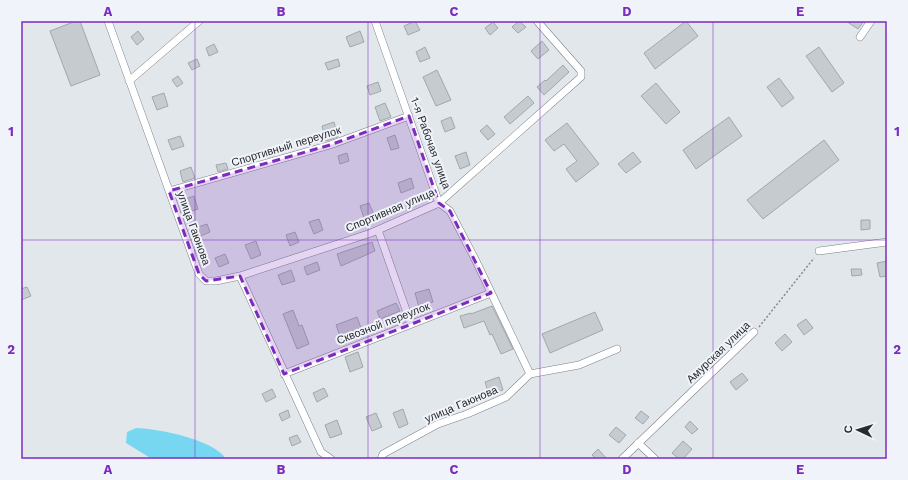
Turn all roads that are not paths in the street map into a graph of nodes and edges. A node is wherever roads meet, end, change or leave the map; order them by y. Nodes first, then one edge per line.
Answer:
1 (108, 21) edge
2 (199, 21) edge
3 (375, 21) edge
4 (537, 21) edge
5 (871, 21) edge
6 (860, 37) dead end
7 (129, 81) junction
8 (409, 116) junction
9 (169, 191) junction
10 (439, 203) junction
11 (378, 230) junction
12 (887, 242) edge
13 (819, 251) road end
14 (240, 276) junction
15 (491, 293) junction
16 (411, 324) junction
17 (754, 332) road end
18 (617, 349) dead end
19 (284, 374) junction
20 (530, 374) junction
21 (638, 443) junction
22 (330, 459) edge
23 (381, 459) edge
24 (622, 459) edge
25 (655, 459) edge

1 - 7 street, улица Гаюнова
2 - 7 street
3 - 8 street, 1-я Рабочая улица
4 - 10 street, Спортивная улица
5 - 6 street
7 - 9 street, улица Гаюнова
8 - 9 street, Спортивный переулок
8 - 10 street, 1-я Рабочая улица
9 - 14 street, улица Гаюнова
10 - 11 street, Спортивная улица
10 - 15 street, 1-я Рабочая улица
11 - 14 street, Спортивная улица
11 - 16 street
12 - 13 street
14 - 19 street
15 - 16 street, Сквозной переулок
15 - 20 street, 1-я Рабочая улица
16 - 19 street, Сквозной переулок
17 - 21 street, Амурская улица
18 - 20 street
19 - 22 street
20 - 23 street, улица Гаюнова
21 - 24 street, Амурская улица
21 - 25 street

